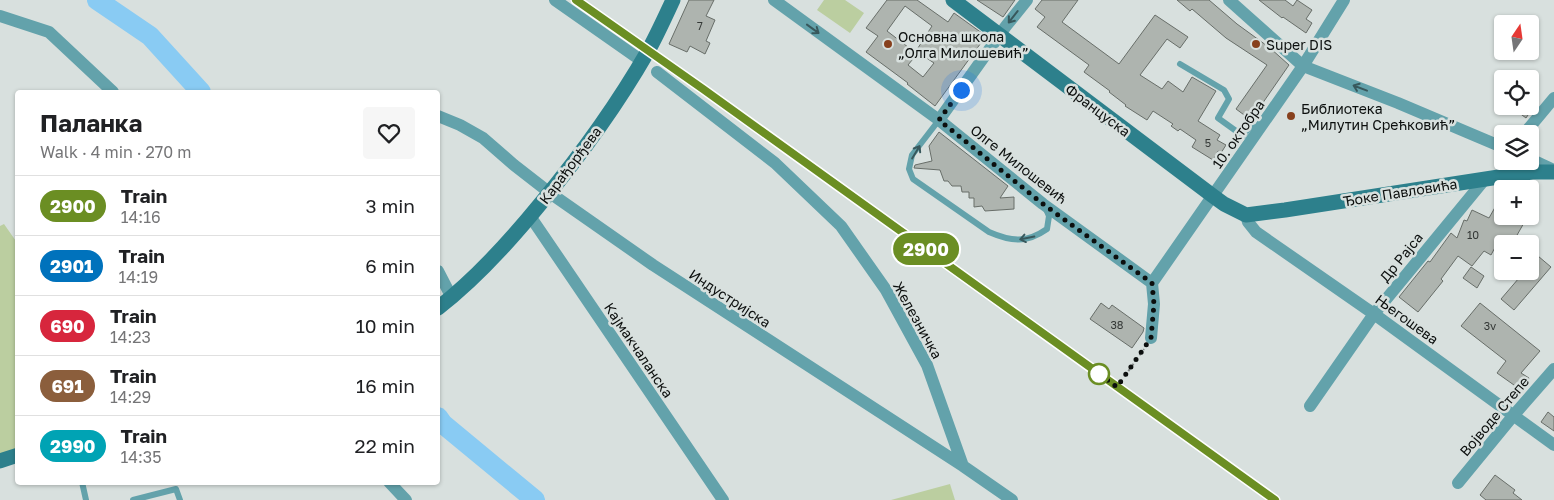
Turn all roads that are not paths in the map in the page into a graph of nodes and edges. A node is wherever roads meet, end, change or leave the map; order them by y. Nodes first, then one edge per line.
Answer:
1 (555, 0) edge
2 (672, 0) edge
3 (774, 0) edge
4 (953, 0) edge
5 (1027, 0) edge
6 (1229, 0) edge
7 (1344, 0) edge
8 (0, 16) edge
9 (1000, 35) junction
10 (642, 61) junction
11 (1180, 64) dead end
12 (1303, 66) junction
13 (657, 72) dead end
14 (111, 90) edge
15 (1554, 98) edge
16 (440, 117) edge
17 (939, 120) junction
18 (1532, 125) edge
19 (1258, 131) junction
20 (1494, 144) edge
21 (1539, 164) edge
22 (1507, 170) edge
23 (1554, 171) edge
24 (1505, 176) junction
25 (1485, 179) junction
26 (550, 193) junction
27 (1213, 196) junction
28 (1043, 204) junction
29 (1246, 215) junction
30 (530, 216) junction
31 (440, 275) edge
32 (1152, 283) junction
33 (452, 298) junction
34 (440, 307) edge
35 (1374, 314) junction
36 (1151, 338) road end
37 (1554, 369) edge
38 (1310, 406) dead end
39 (1513, 416) junction
40 (1554, 444) edge
41 (15, 456) edge
42 (0, 461) edge
43 (963, 466) junction
44 (1458, 483) dead end
45 (83, 485) edge
46 (393, 485) edge
47 (86, 500) edge
48 (133, 500) edge
49 (180, 500) edge
50 (406, 500) edge
51 (723, 500) edge
52 (1012, 500) edge

1 - 10 street
2 - 10 main road, Карађорђева
3 -> 17 street, Олге Милошевић
4 - 9 main road, Француска
5 -> 9 street
6 - 12 street
7 - 12 street, 10. октобра
8 - 14 street
9 - 17 street
9 - 27 main road, Француска
10 - 26 main road, Карађорђева
11 - 19 lane
12 - 19 street, 10. октобра
20 -> 12 street
13 - 43 street, Железничка
15 - 18 street
16 - 26 street, Индустријска
17 - 28 street, Олге Милошевић
28 -> 17 lane
19 - 27 street, 10. октобра
21 - 23 street
22 - 24 street
23 - 24 main road, Ђоке Павловића
24 - 25 main road, Ђоке Павловића
25 - 29 main road, Ђоке Павловића
25 - 35 street, Др Рајса
26 - 30 main road, Карађорђева
26 - 43 street, Индустријска
27 - 29 main road, Француска
27 - 32 street, 10. октобра
28 - 32 street, Олге Милошевић
29 - 35 street, Његошева
30 - 33 main road, Карађорђева
30 - 51 street, Кајмакчаланска
31 - 33 street
32 - 36 street
33 - 34 main road, Карађорђева
35 - 38 street, Др Рајса
35 - 39 street, Његошева
37 - 39 street, Војводе Степе
39 - 40 street, Његошева
39 - 44 street, Војводе Степе
41 - 42 main road
43 - 52 street, Индустријска
45 - 47 lane
46 - 50 street
48 - 49 lane

